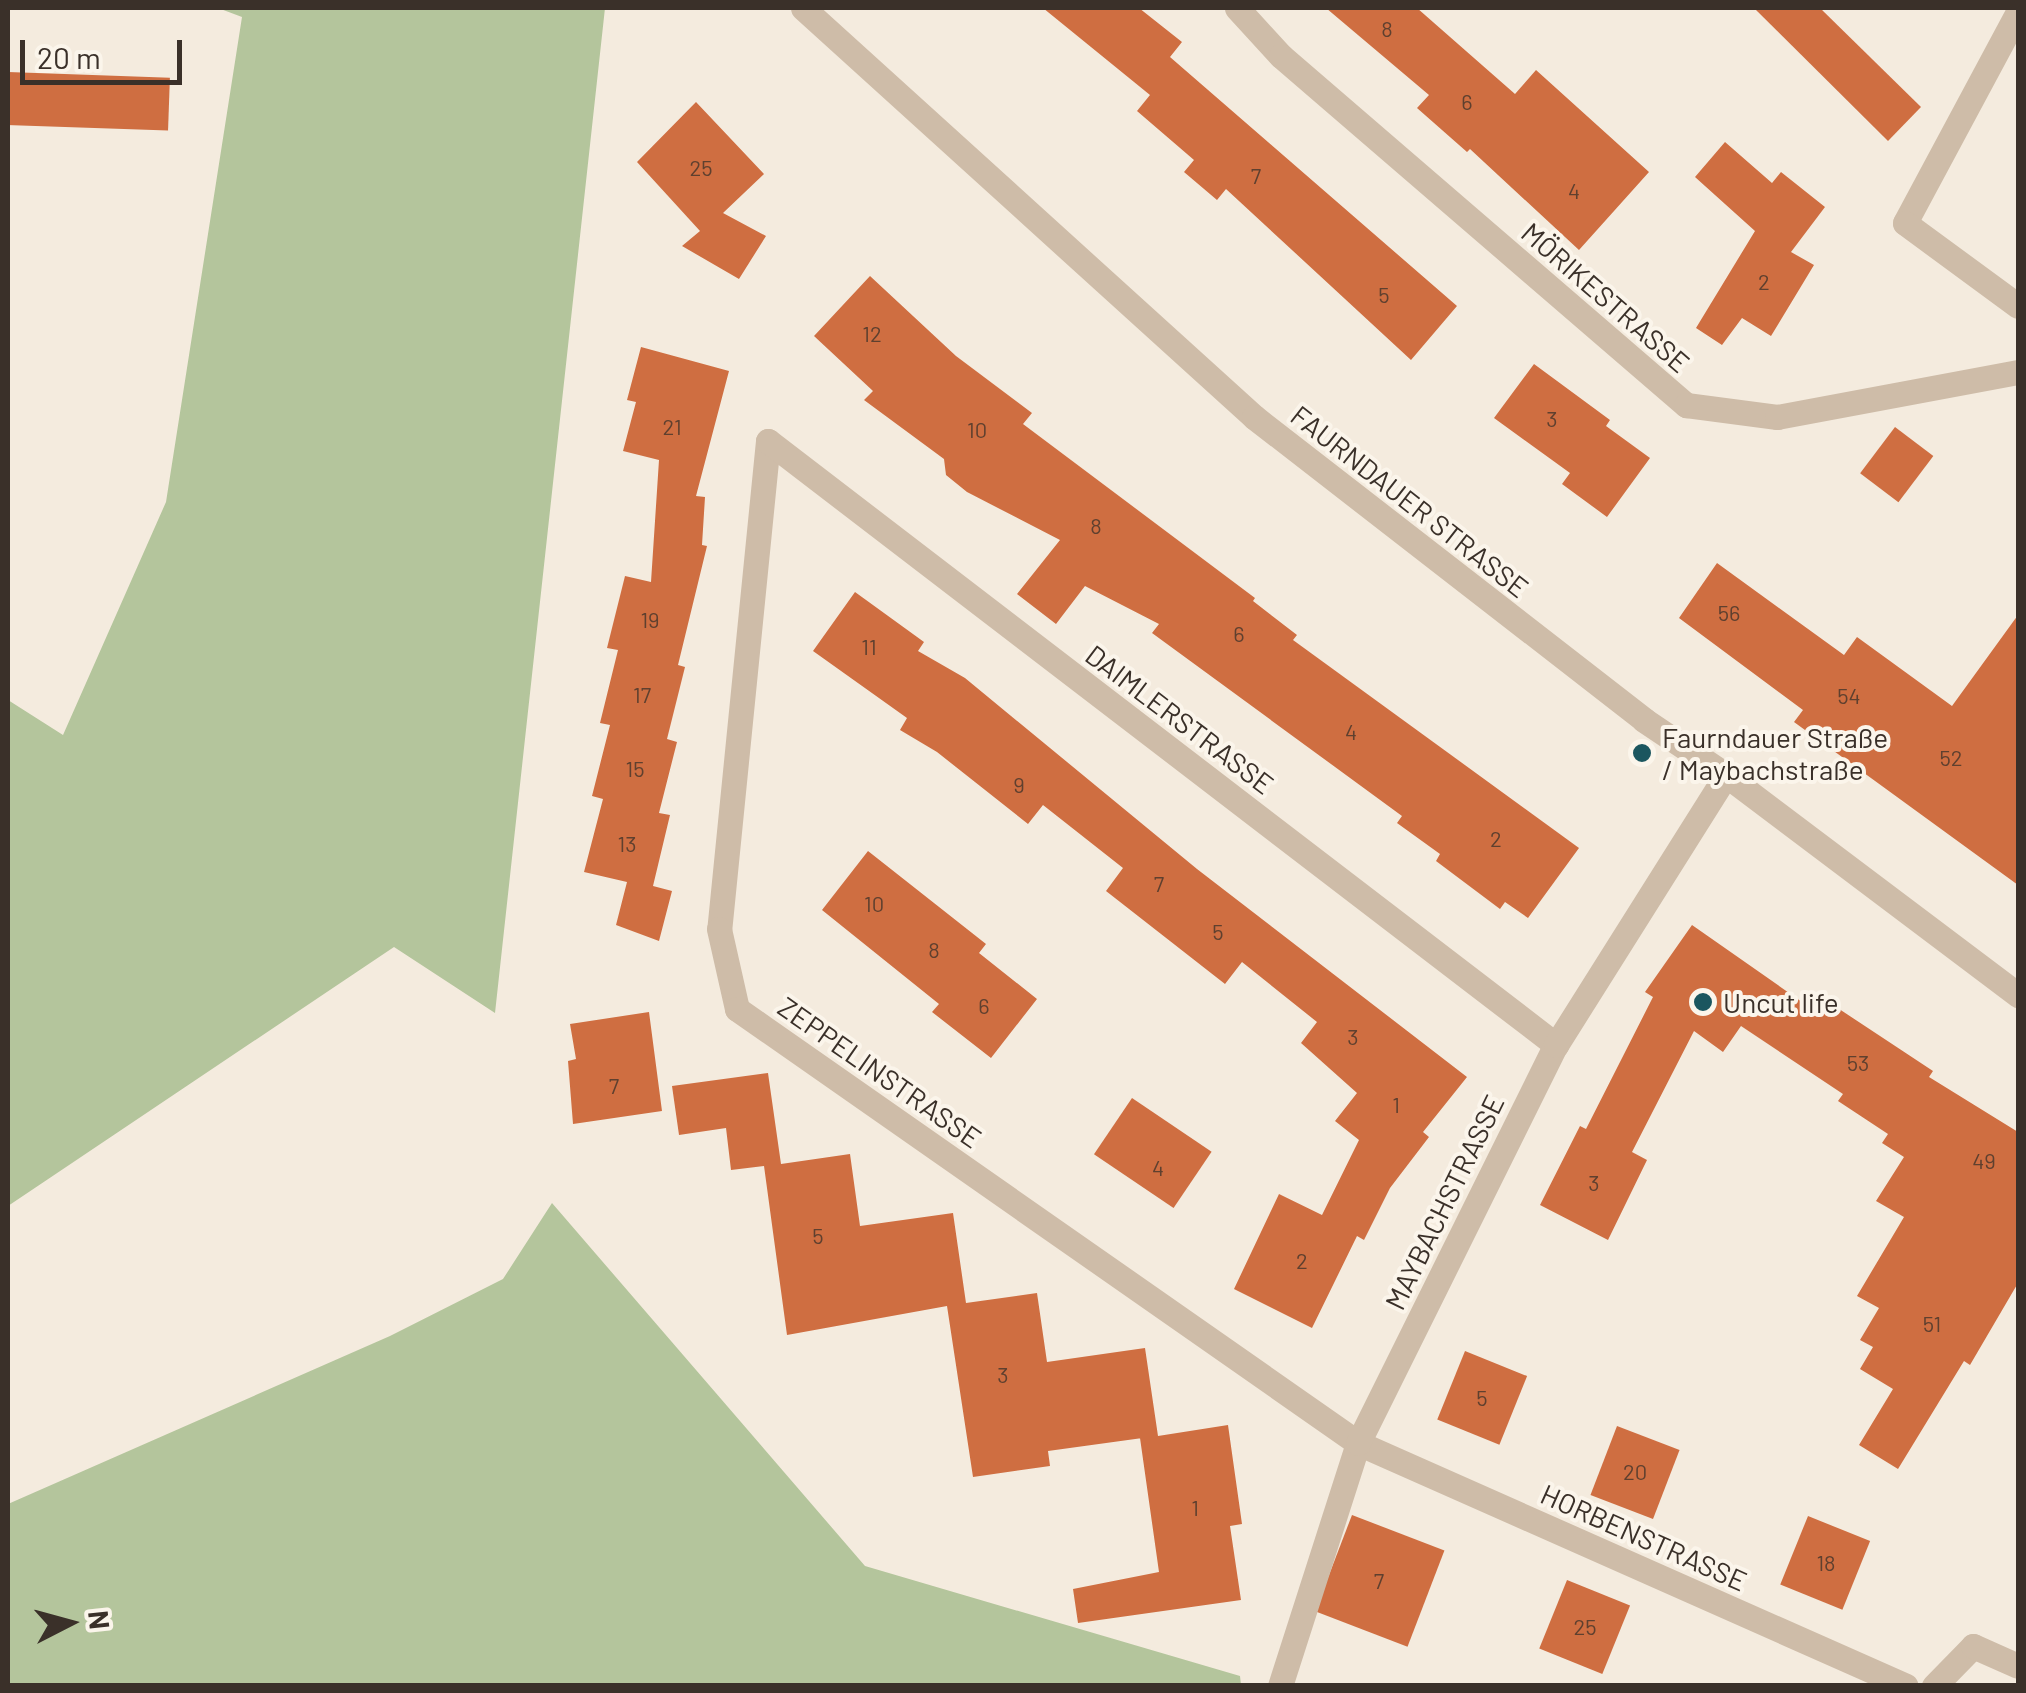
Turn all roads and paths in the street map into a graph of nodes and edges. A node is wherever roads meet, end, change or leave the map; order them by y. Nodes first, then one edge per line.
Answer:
1 (803, 8) edge
2 (1237, 8) edge
3 (2018, 12) edge
4 (2018, 306) edge
5 (2018, 372) edge
6 (768, 441) joint
7 (1726, 775) junction
8 (2018, 995) edge
9 (1556, 1045) junction
10 (1358, 1443) junction
11 (2018, 1666) edge
12 (1280, 1686) edge
13 (1906, 1686) edge
14 (1934, 1686) edge

1 - 7 street, FAURNDAUER STRASSE
2 - 5 street, MÖRIKESTRASSE
3 - 4 street
6 - 9 street, DAIMLERSTRASSE
6 - 10 street, ZEPPELINSTRASSE
7 - 8 street, FAURNDAUER STRASSE
7 - 9 street, MAYBACHSTRASSE
9 - 10 street, MAYBACHSTRASSE
10 - 12 street, MAYBACHSTRASSE
10 - 13 street, HORBENSTRASSE
11 - 14 street

